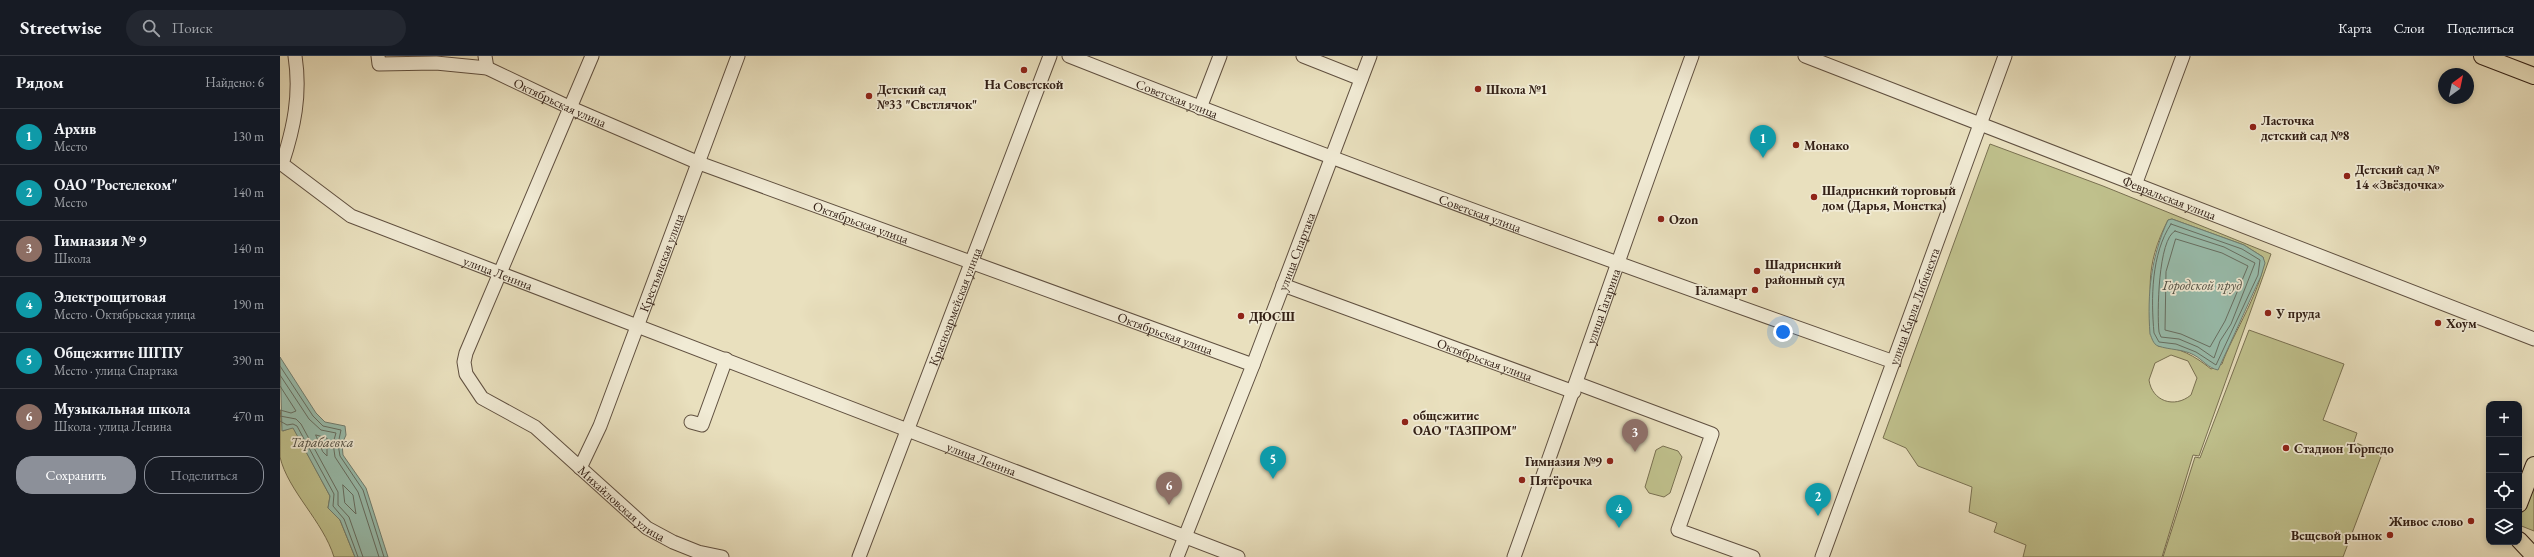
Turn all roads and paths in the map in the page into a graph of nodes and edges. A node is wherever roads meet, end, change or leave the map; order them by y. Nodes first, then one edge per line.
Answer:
1 (295, 56) edge
2 (378, 56) edge
3 (592, 56) edge
4 (738, 56) edge
5 (1050, 56) edge
6 (1069, 56) edge
7 (1220, 56) edge
8 (1303, 56) edge
9 (1370, 56) edge
10 (1692, 56) edge
11 (1805, 56) edge
12 (2005, 56) edge
13 (2183, 56) edge
14 (2482, 56) edge
15 (486, 62) edge
16 (2534, 76) edge
17 (1361, 79) junction
18 (571, 108) junction
19 (1200, 108) junction
20 (1980, 124) junction
21 (283, 148) edge
22 (1331, 158) junction
23 (700, 163) junction
24 (2135, 184) junction
25 (970, 263) junction
26 (1616, 264) junction
27 (499, 275) junction
28 (1283, 285) junction
29 (638, 325) junction
30 (2534, 339) edge
31 (726, 359) junction
32 (1894, 362) junction
33 (1253, 365) junction
34 (1575, 387) junction
35 (691, 422) dead end
36 (906, 430) junction
37 (2534, 465) edge
38 (580, 468) junction
39 (2522, 496) edge
40 (1185, 537) junction
41 (2522, 543) edge
42 (697, 554) edge
43 (2534, 556) edge
44 (722, 557) edge
45 (859, 557) edge
46 (1177, 557) edge
47 (1238, 557) edge
48 (1514, 557) edge
49 (1753, 557) edge
50 (1822, 557) edge

1 - 21 street
2 - 15 street
3 - 18 street, Михайловская улица
4 - 23 street, Крестьянская улица
5 - 25 street, Красноармейская улица
6 - 19 street, Советская улица
7 - 19 street
8 - 17 street
9 - 17 street, улица Спартака
10 - 26 street, улица Гагарина
11 - 20 street, Февральская улица
12 - 20 street, улица Карла Либкнехта
13 - 24 street
14 - 16 main road
15 - 18 street, Октябрьская улица
17 - 22 street, улица Спартака
18 - 23 street, Октябрьская улица
18 - 27 street, Михайловская улица
19 - 22 street, Советская улица
20 - 24 street, Февральская улица
20 - 32 street, улица Карла Либкнехта
21 - 27 street, улица Ленина
22 - 26 street, Советская улица
22 - 28 street, улица Спартака
23 - 25 street, Октябрьская улица
23 - 29 street, Крестьянская улица
24 - 30 street, Февральская улица
25 - 33 street, Октябрьская улица
25 - 36 street, Красноармейская улица
26 - 32 street, Советская улица
26 - 34 street, улица Гагарина
27 - 29 street, улица Ленина
27 - 38 street, Михайловская улица
28 - 33 street, улица Спартака
28 - 34 street, Октябрьская улица
29 - 31 street, улица Ленина
29 - 38 street, Крестьянская улица
31 - 35 street
31 - 36 street, улица Ленина
32 - 50 street, улица Карла Либкнехта
33 - 40 street, улица Спартака
34 - 48 street, улица Гагарина
34 - 49 street, Октябрьская улица
36 - 40 street, улица Ленина
36 - 45 street, Красноармейская улица
37 - 39 main road
38 - 42 street, Михайловская улица
40 - 46 street, улица Спартака
40 - 47 street, улица Ленина
41 - 43 main road
42 - 44 street, Михайловская улица

